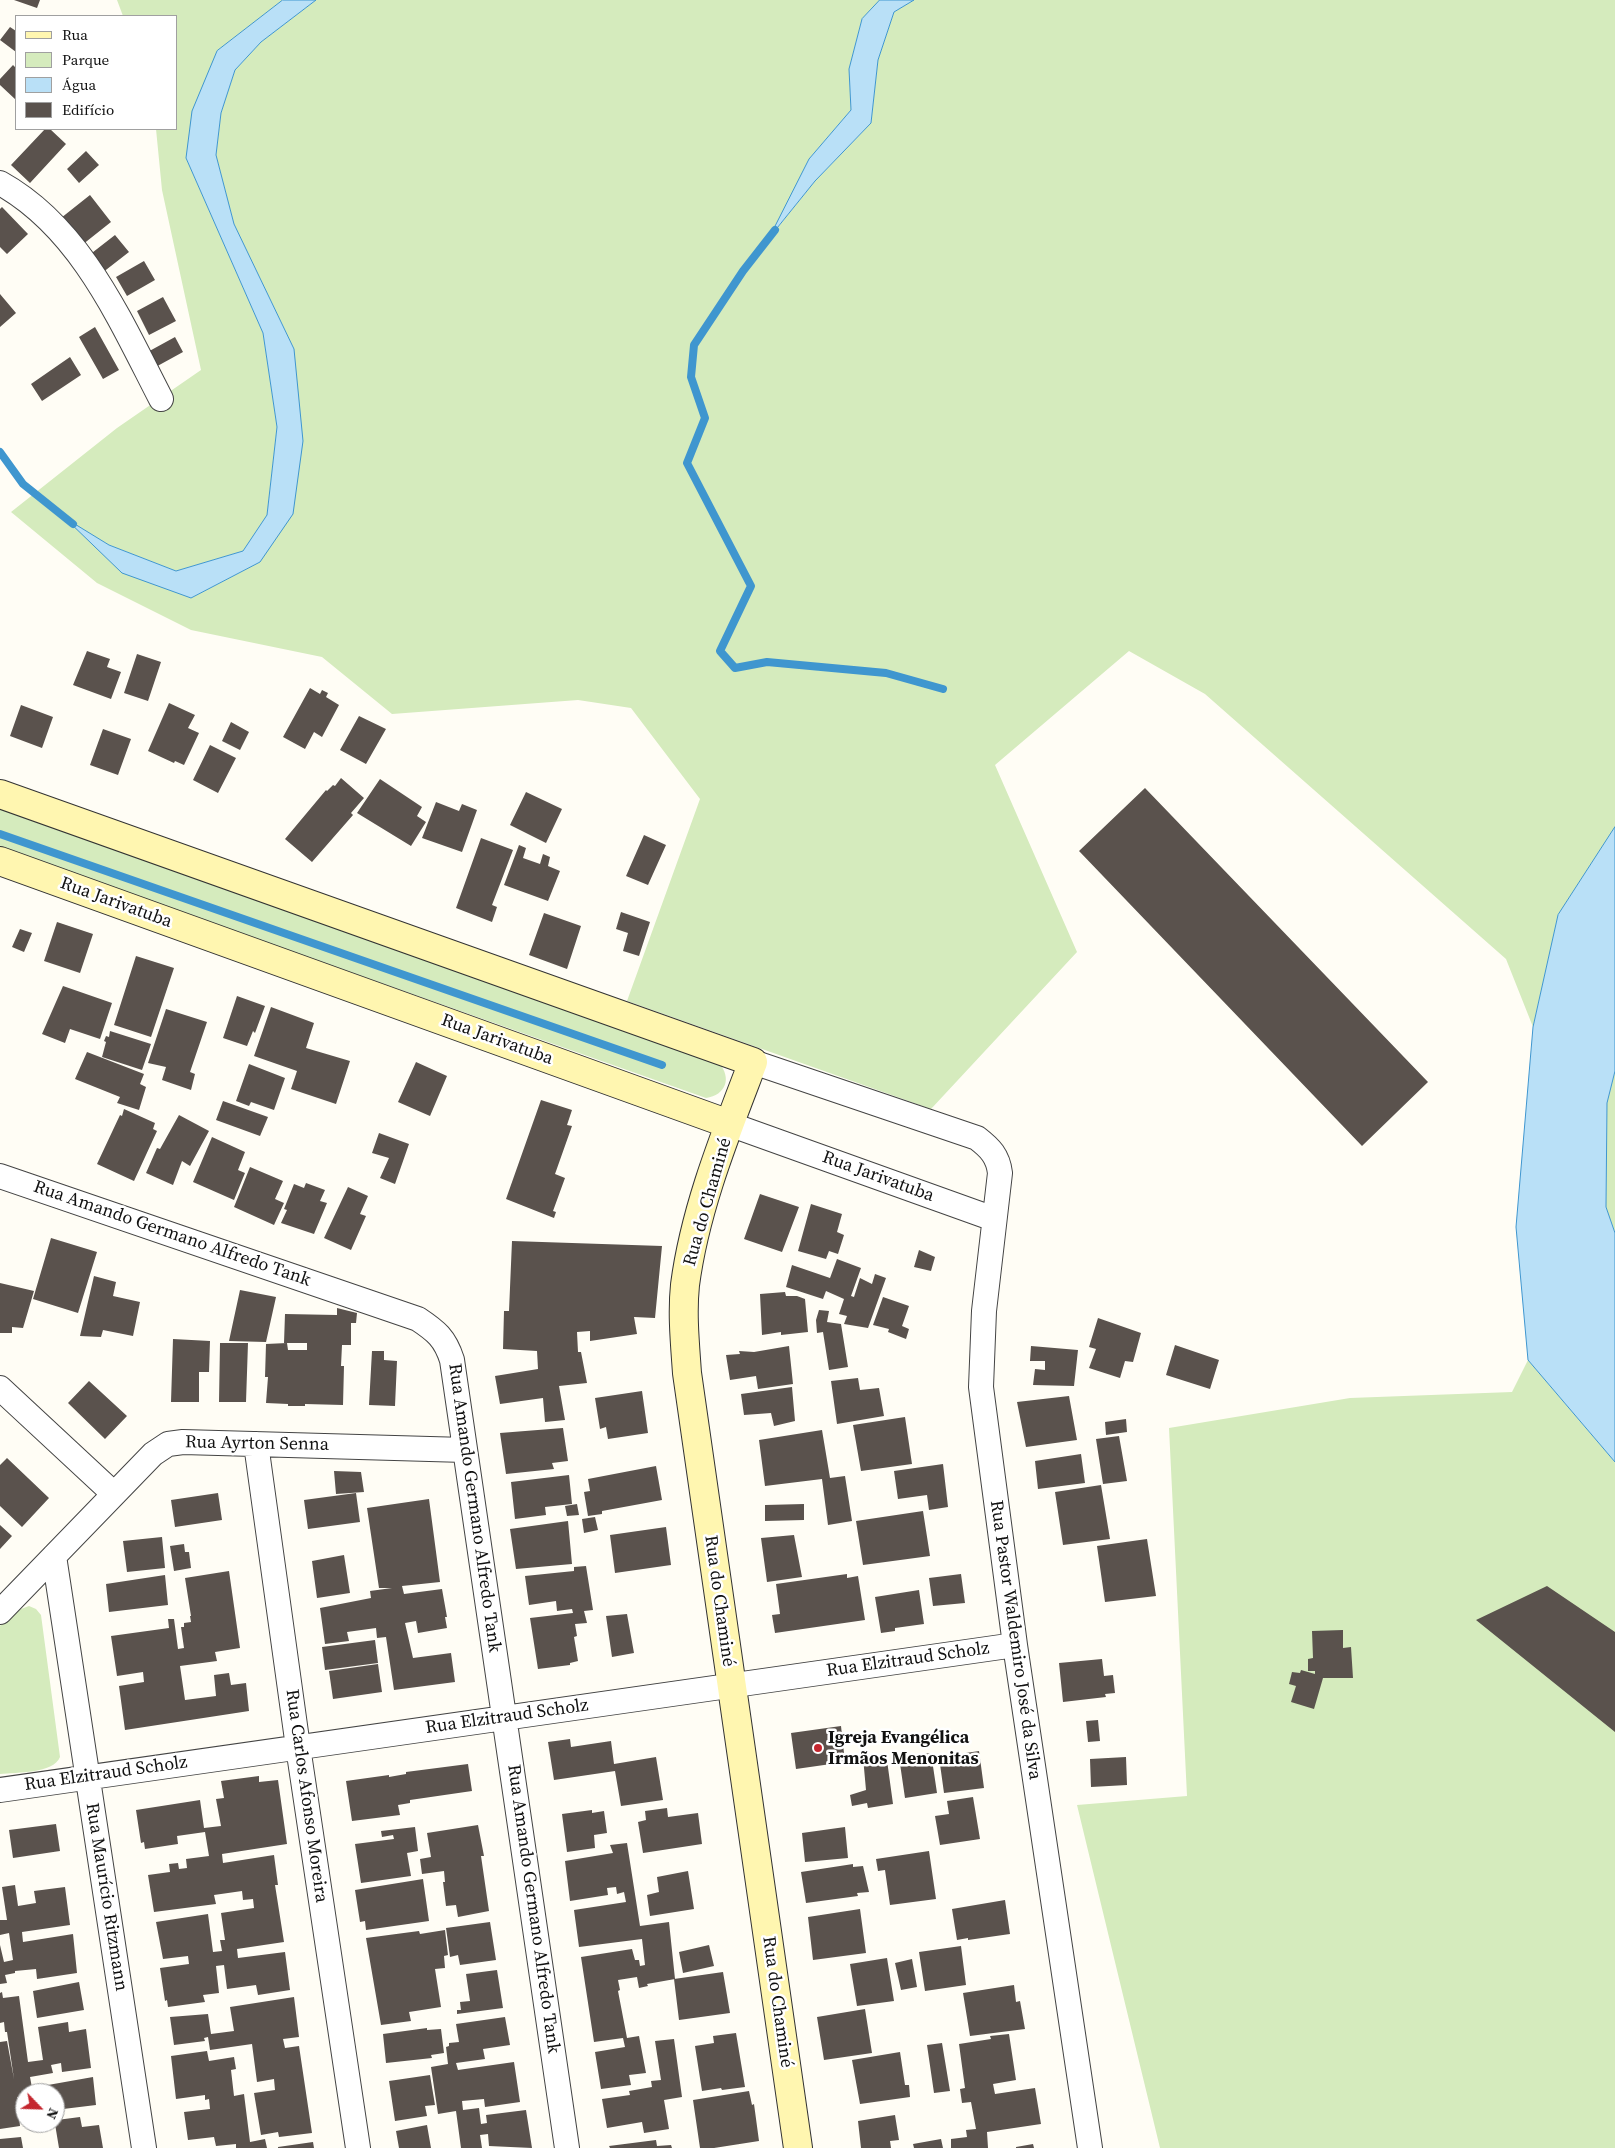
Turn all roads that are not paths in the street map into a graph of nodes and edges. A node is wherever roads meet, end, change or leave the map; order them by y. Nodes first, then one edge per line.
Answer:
1 (0, 183) edge
2 (161, 399) dead end
3 (0, 794) edge
4 (0, 861) edge
5 (753, 1062) junction
6 (730, 1124) junction
7 (0, 1176) edge
8 (994, 1219) junction
9 (0, 1388) edge
10 (256, 1444) junction
11 (465, 1450) junction
12 (114, 1494) junction
13 (54, 1556) junction
14 (0, 1612) edge
15 (1015, 1645) junction
16 (731, 1686) junction
17 (505, 1718) junction
18 (298, 1747) junction
19 (88, 1777) junction
20 (0, 1790) edge
21 (144, 2148) edge
22 (358, 2148) edge
23 (568, 2148) edge
24 (798, 2148) edge
25 (1090, 2148) edge

1 - 2 street
3 - 5 street
4 - 6 street, Rua Jarivatuba
5 - 6 street, Rua do Chaminé
5 - 8 street, Rua Pastor Waldemiro José da Silva
6 - 8 street, Rua Jarivatuba
6 - 16 street, Rua do Chaminé
7 - 11 street, Rua Amando Germano Alfredo Tank
8 - 15 street, Rua Pastor Waldemiro José da Silva
9 - 12 street
10 - 11 street, Rua Ayrton Senna
10 - 12 street, Rua Ayrton Senna
10 - 18 street, Rua Carlos Afonso Moreira
11 - 17 street, Rua Amando Germano Alfredo Tank
12 - 13 street, Rua Ayrton Senna
13 - 14 street, Rua Ayrton Senna
13 - 19 street, Rua Maurício Ritzmann
15 - 16 street, Rua Elzitraud Scholz
15 - 25 street, Rua Pastor Waldemiro José da Silva
16 - 17 street, Rua Elzitraud Scholz
16 - 24 street, Rua do Chaminé
17 - 18 street, Rua Elzitraud Scholz
17 - 23 street, Rua Amando Germano Alfredo Tank
18 - 19 street, Rua Elzitraud Scholz
18 - 22 street, Rua Carlos Afonso Moreira
19 - 20 street, Rua Elzitraud Scholz
19 - 21 street, Rua Maurício Ritzmann

